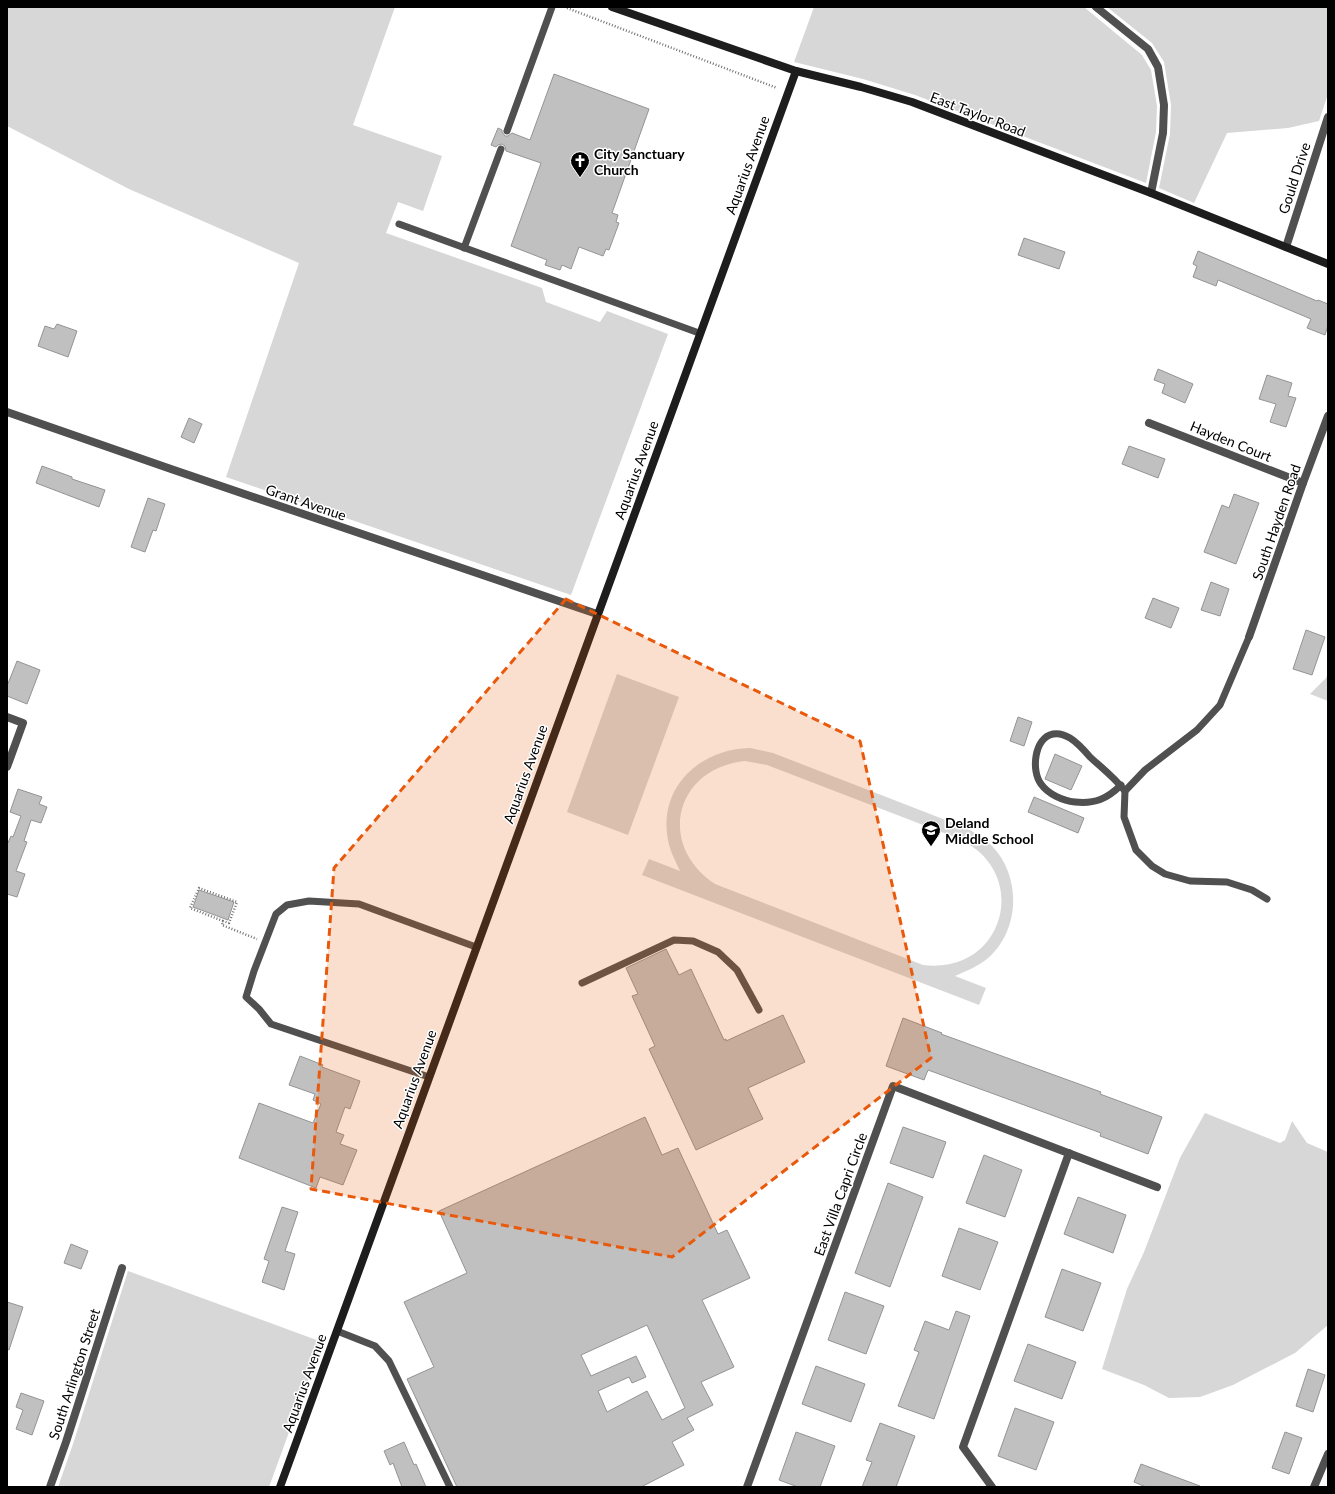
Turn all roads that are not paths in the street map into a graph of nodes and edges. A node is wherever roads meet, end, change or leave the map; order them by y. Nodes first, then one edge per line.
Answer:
1 (552, 7) edge
2 (612, 7) edge
3 (1096, 7) edge
4 (796, 71) junction
5 (1328, 117) edge
6 (507, 131) dead end
7 (501, 149) dead end
8 (1151, 193) junction
9 (399, 224) dead end
10 (1286, 247) junction
11 (464, 248) junction
12 (1328, 264) edge
13 (699, 333) junction
14 (7, 412) edge
15 (1328, 416) edge
16 (1150, 423) dead end
17 (1303, 484) junction
18 (597, 614) junction
19 (1249, 638) joint
20 (7, 717) edge
21 (7, 767) edge
22 (1123, 788) junction
23 (1267, 898) dead end
24 (476, 947) junction
25 (582, 983) dead end
26 (759, 1010) dead end
27 (429, 1077) junction
28 (1069, 1153) junction
29 (1157, 1187) dead end
30 (122, 1268) dead end
31 (337, 1331) junction
32 (1328, 1454) edge
33 (50, 1487) edge
34 (280, 1487) edge
35 (450, 1487) edge
36 (747, 1487) edge
37 (992, 1487) edge
38 (1314, 1487) edge

1 - 6 lane
2 - 4 street, East Taylor Road
3 - 8 street
4 - 8 street, East Taylor Road
4 - 13 street, Aquarius Avenue
5 - 10 street, Gould Drive
7 - 11 lane
8 - 10 street, East Taylor Road
9 - 11 lane
10 - 12 street, East Taylor Road
11 - 13 lane
13 - 18 street, Aquarius Avenue
14 - 18 street, Grant Avenue
15 - 17 street, South Hayden Road
16 - 17 street, Hayden Court
17 - 19 street, South Hayden Road
18 - 24 street, Aquarius Avenue
19 - 22 lane
20 - 21 street
22 - 22 lane
22 - 23 lane
24 - 27 street, Aquarius Avenue
24 - 27 lane
25 - 26 lane
27 - 31 street, Aquarius Avenue
28 - 29 street, East Villa Capri Circle
28 - 36 street, East Villa Capri Circle
28 - 37 street
30 - 33 street, South Arlington Street
31 - 34 street, Aquarius Avenue
31 - 35 lane
32 - 38 street

